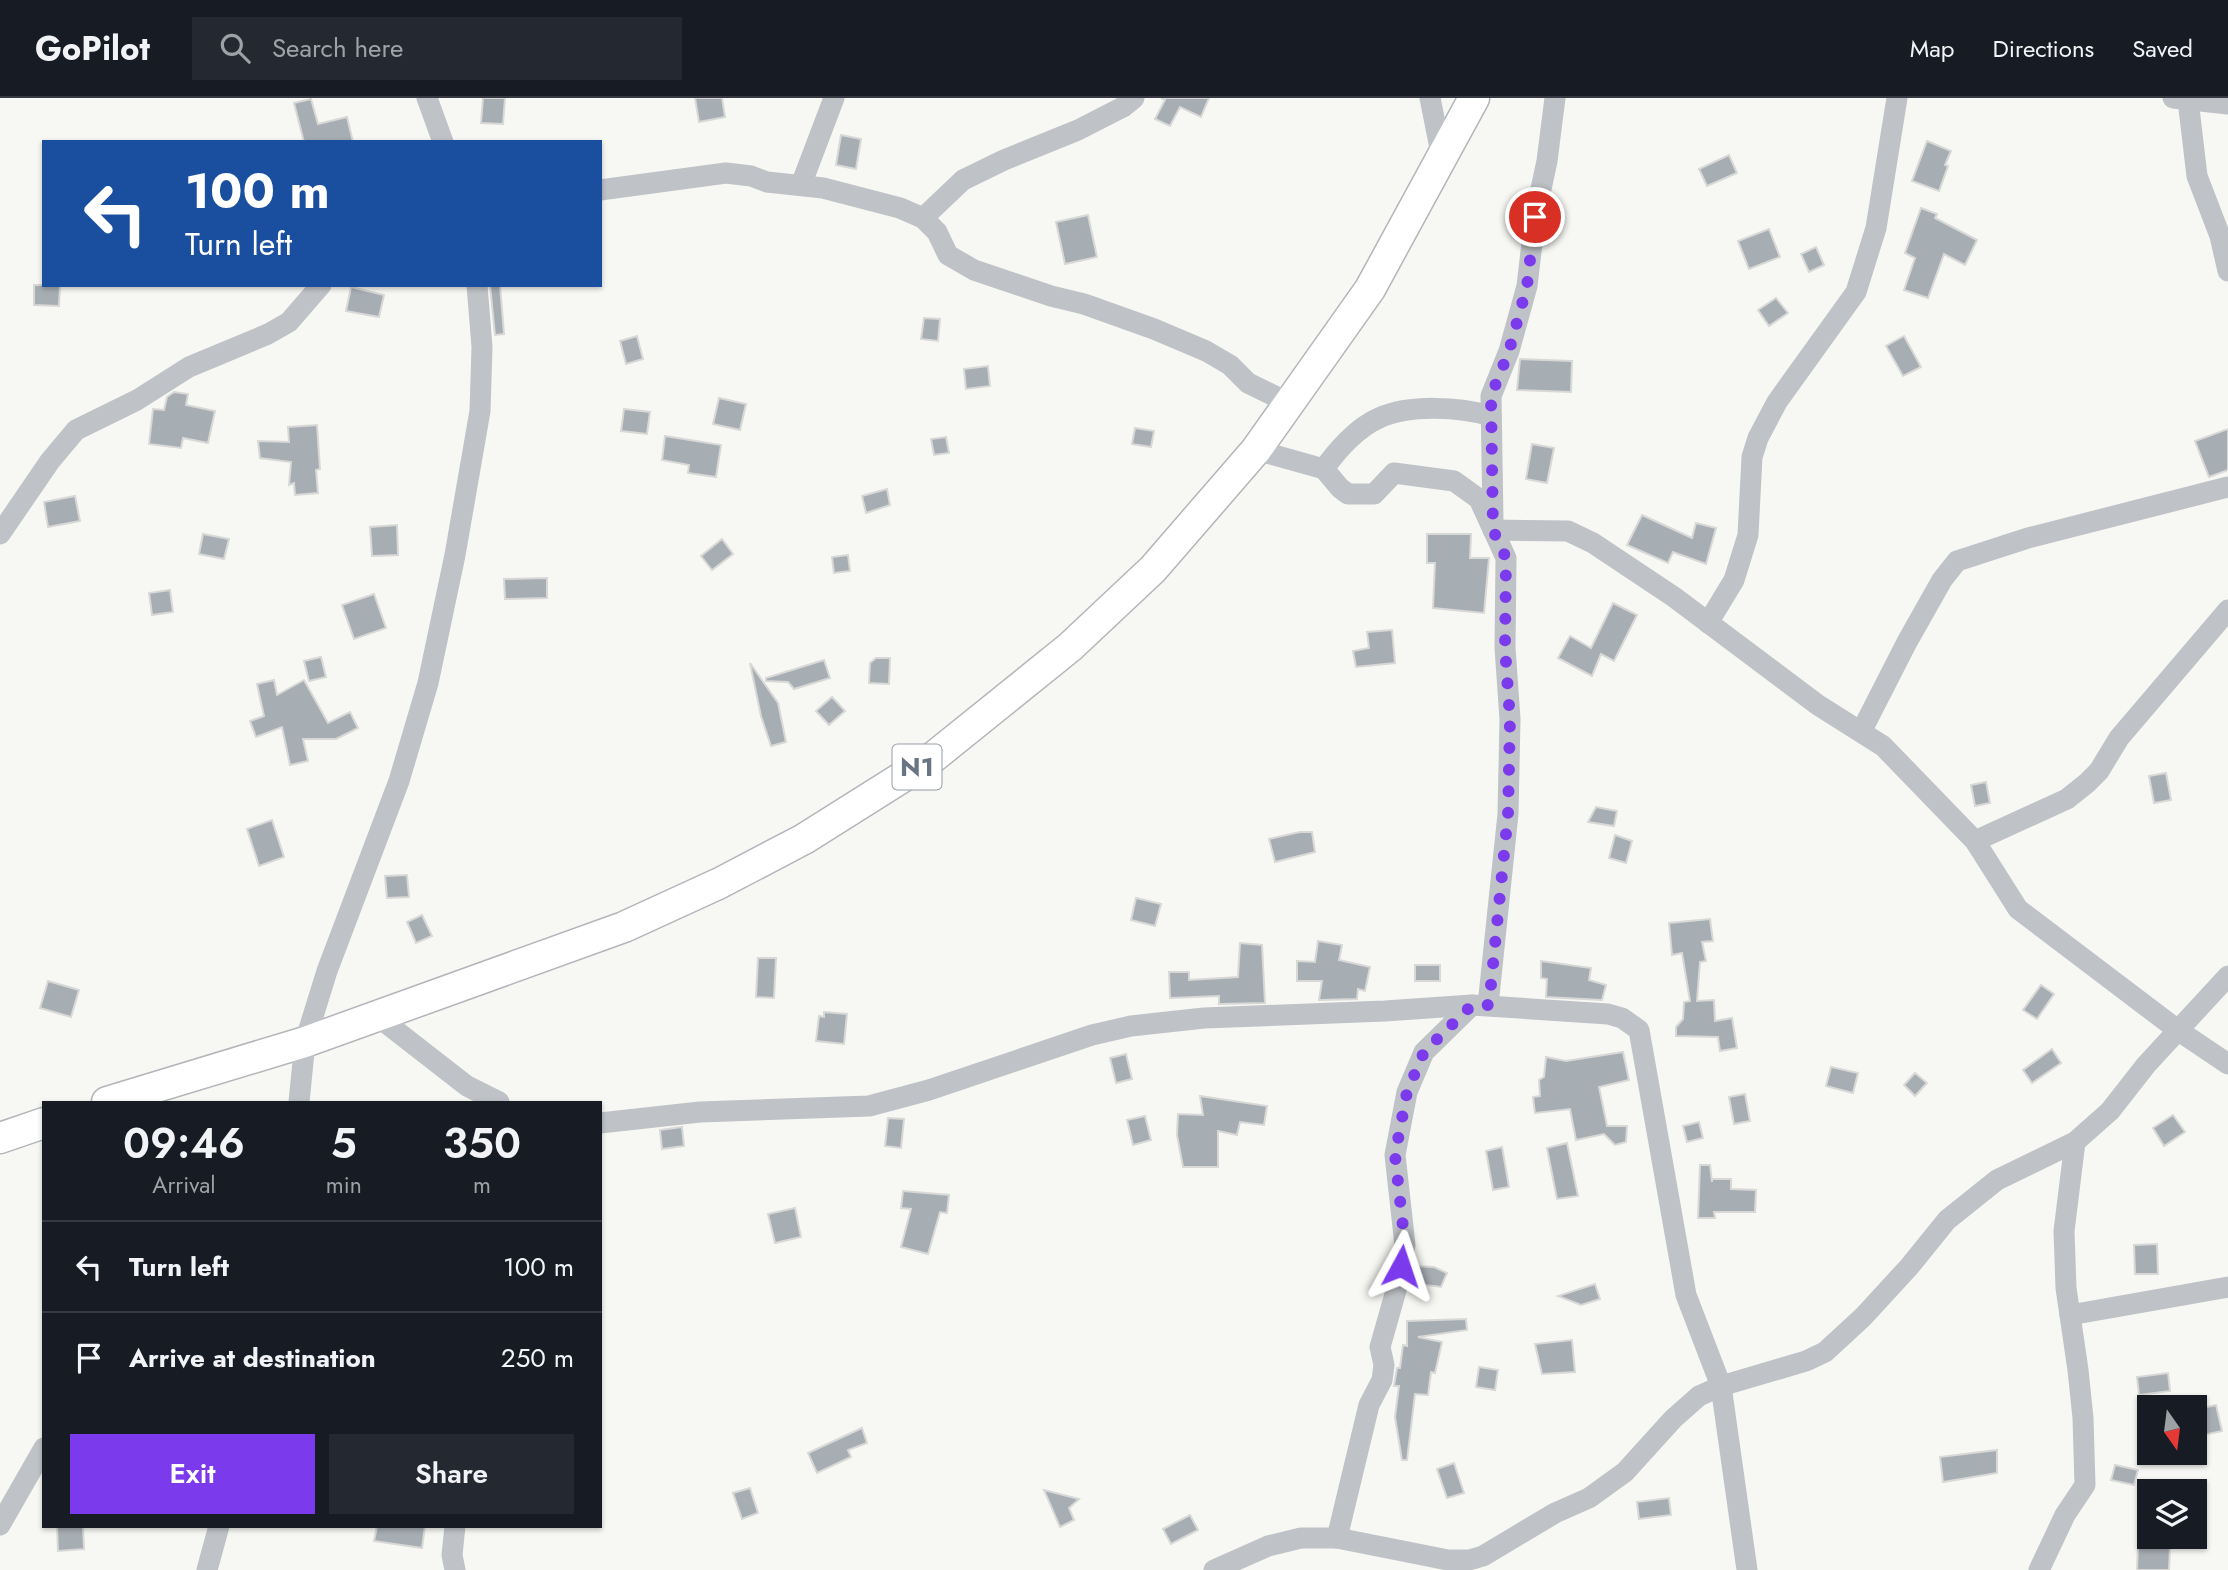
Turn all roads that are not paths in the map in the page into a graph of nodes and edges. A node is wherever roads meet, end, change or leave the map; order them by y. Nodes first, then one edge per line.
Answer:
1 (427, 98) edge
2 (834, 98) edge
3 (1134, 98) edge
4 (1430, 98) edge
5 (1474, 98) edge
6 (1555, 98) edge
7 (1898, 98) edge
8 (2180, 99) edge
9 (2224, 102) edge
10 (442, 140) edge
11 (1442, 158) junction
12 (801, 185) junction
13 (602, 190) edge
14 (923, 218) junction
15 (2228, 271) edge
16 (320, 287) edge
17 (478, 287) edge
18 (1289, 403) junction
19 (1491, 416) junction
20 (1256, 450) junction
21 (1324, 469) junction
22 (2228, 487) edge
23 (1493, 530) junction
24 (0, 534) edge
25 (2228, 610) edge
26 (1708, 623) junction
27 (1861, 732) junction
28 (1975, 841) junction
29 (2228, 976) edge
30 (1480, 1005) junction
31 (377, 1016) junction
32 (2179, 1031) junction
33 (305, 1042) junction
34 (2228, 1064) edge
35 (110, 1101) edge
36 (299, 1101) edge
37 (497, 1101) edge
38 (602, 1123) edge
39 (42, 1124) edge
40 (0, 1138) edge
41 (2075, 1142) junction
42 (2228, 1287) edge
43 (2070, 1315) junction
44 (1721, 1386) junction
45 (42, 1452) edge
46 (0, 1525) edge
47 (218, 1528) edge
48 (455, 1528) edge
49 (1337, 1538) junction
50 (207, 1570) edge
51 (456, 1570) edge
52 (1214, 1570) edge
53 (1747, 1570) edge
54 (2039, 1570) edge

1 - 10 street
2 - 12 street
3 - 14 street
4 - 11 street
5 - 11 highway, N1
6 - 19 street
7 - 26 street
8 - 9 street
8 - 15 street
11 - 18 highway, N1
12 - 13 street
12 - 14 street
14 - 18 street
16 - 24 street
17 - 33 street
18 - 20 highway, N1
19 - 21 street
19 - 23 street
20 - 21 street
20 - 31 highway, N1
21 - 23 street
22 - 27 street
23 - 26 street
23 - 30 street
25 - 28 street
26 - 27 street
27 - 28 street
28 - 32 street
29 - 32 street
30 - 38 street
30 - 44 street
30 - 49 street
31 - 33 highway, N1
31 - 37 street
32 - 34 street
32 - 41 street
33 - 35 highway, N1
33 - 36 street
39 - 40 highway
41 - 43 street
41 - 44 street
42 - 43 street
43 - 54 street
44 - 49 street
44 - 53 street
45 - 46 street
47 - 50 street
48 - 51 street
49 - 52 street

